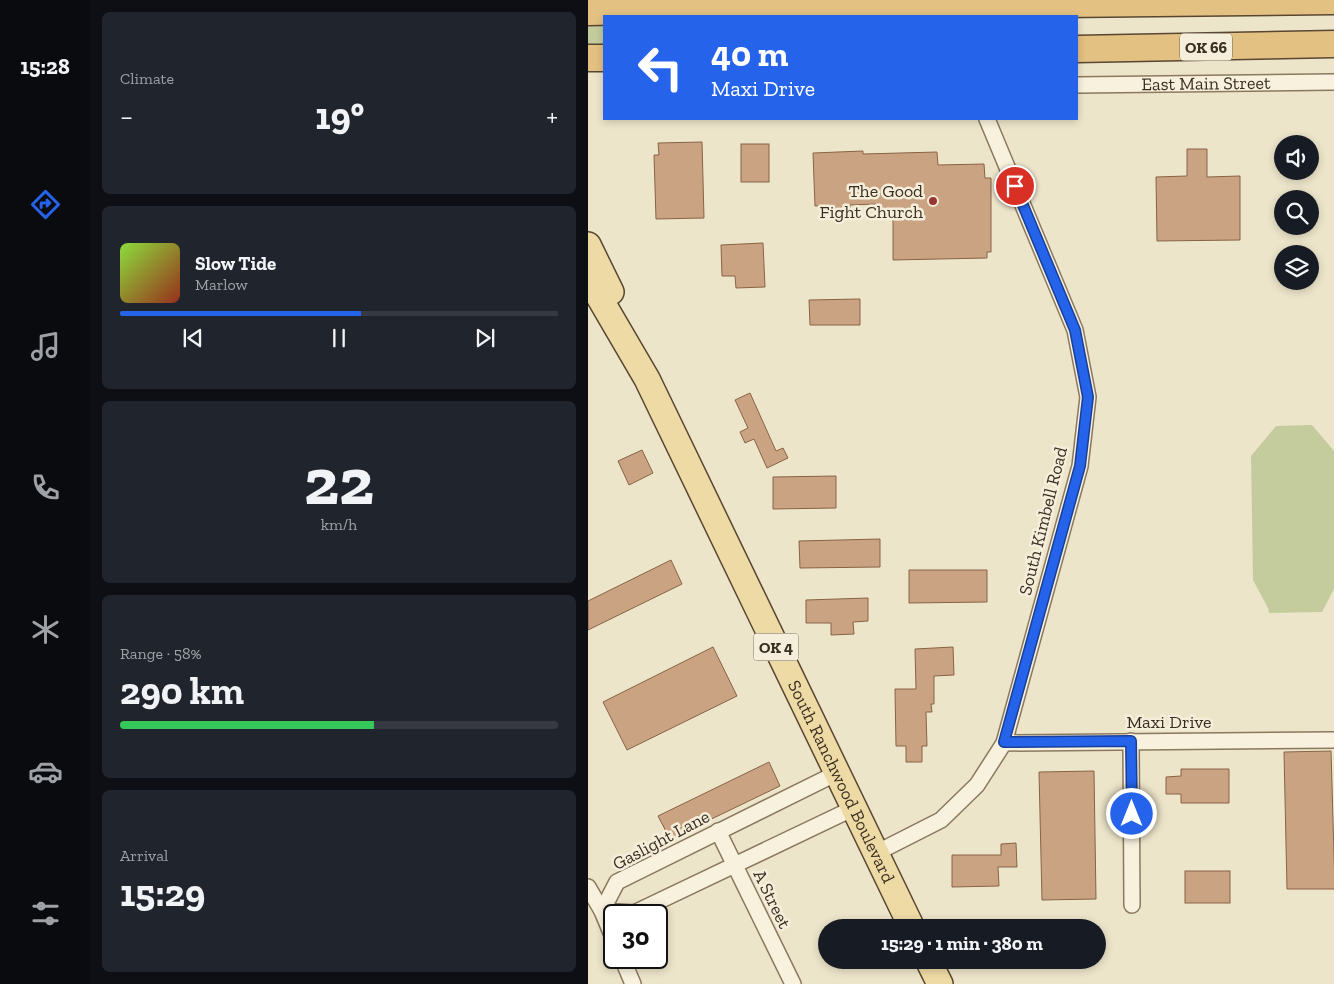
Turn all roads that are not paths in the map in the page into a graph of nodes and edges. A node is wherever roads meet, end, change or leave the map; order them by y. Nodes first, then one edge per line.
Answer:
1 (1334, 1) edge
2 (887, 7) edge
3 (588, 12) edge
4 (1334, 44) edge
5 (1078, 49) edge
6 (1334, 82) edge
7 (1078, 85) edge
8 (988, 120) edge
9 (588, 245) edge
10 (588, 278) edge
11 (640, 366) junction
12 (1334, 740) edge
13 (1131, 741) junction
14 (1004, 742) junction
15 (837, 773) junction
16 (854, 808) junction
17 (718, 831) junction
18 (876, 854) junction
19 (735, 866) junction
20 (588, 888) edge
21 (1132, 905) dead end
22 (602, 911) junction
23 (908, 919) edge
24 (626, 969) edge
25 (932, 969) edge
26 (631, 983) edge
27 (792, 984) edge
28 (940, 984) edge

1 - 2 highway
2 - 3 highway
4 - 5 highway, East Main Street / OK 66
6 - 7 street, East Main Street
8 - 14 street, South Kimbell Road
9 - 11 main road, South Ranchwood Boulevard / OK 4
10 - 11 main road, South Ranchwood Boulevard / OK 4
11 - 15 main road, South Ranchwood Boulevard / OK 4
12 - 13 street, Maxi Drive
13 - 14 street, Maxi Drive
13 - 21 street
14 - 18 street, South Kimbell Road
15 - 16 main road, South Ranchwood Boulevard / OK 4
15 - 17 street, Gaslight Lane
16 - 18 main road, South Ranchwood Boulevard / OK 4
16 - 19 street
17 - 19 street, A Street
17 - 22 street, Gaslight Lane
18 - 23 main road, South Ranchwood Boulevard / OK 4
19 - 22 street
19 - 27 street, A Street
20 - 22 street
24 - 26 street
25 - 28 main road

